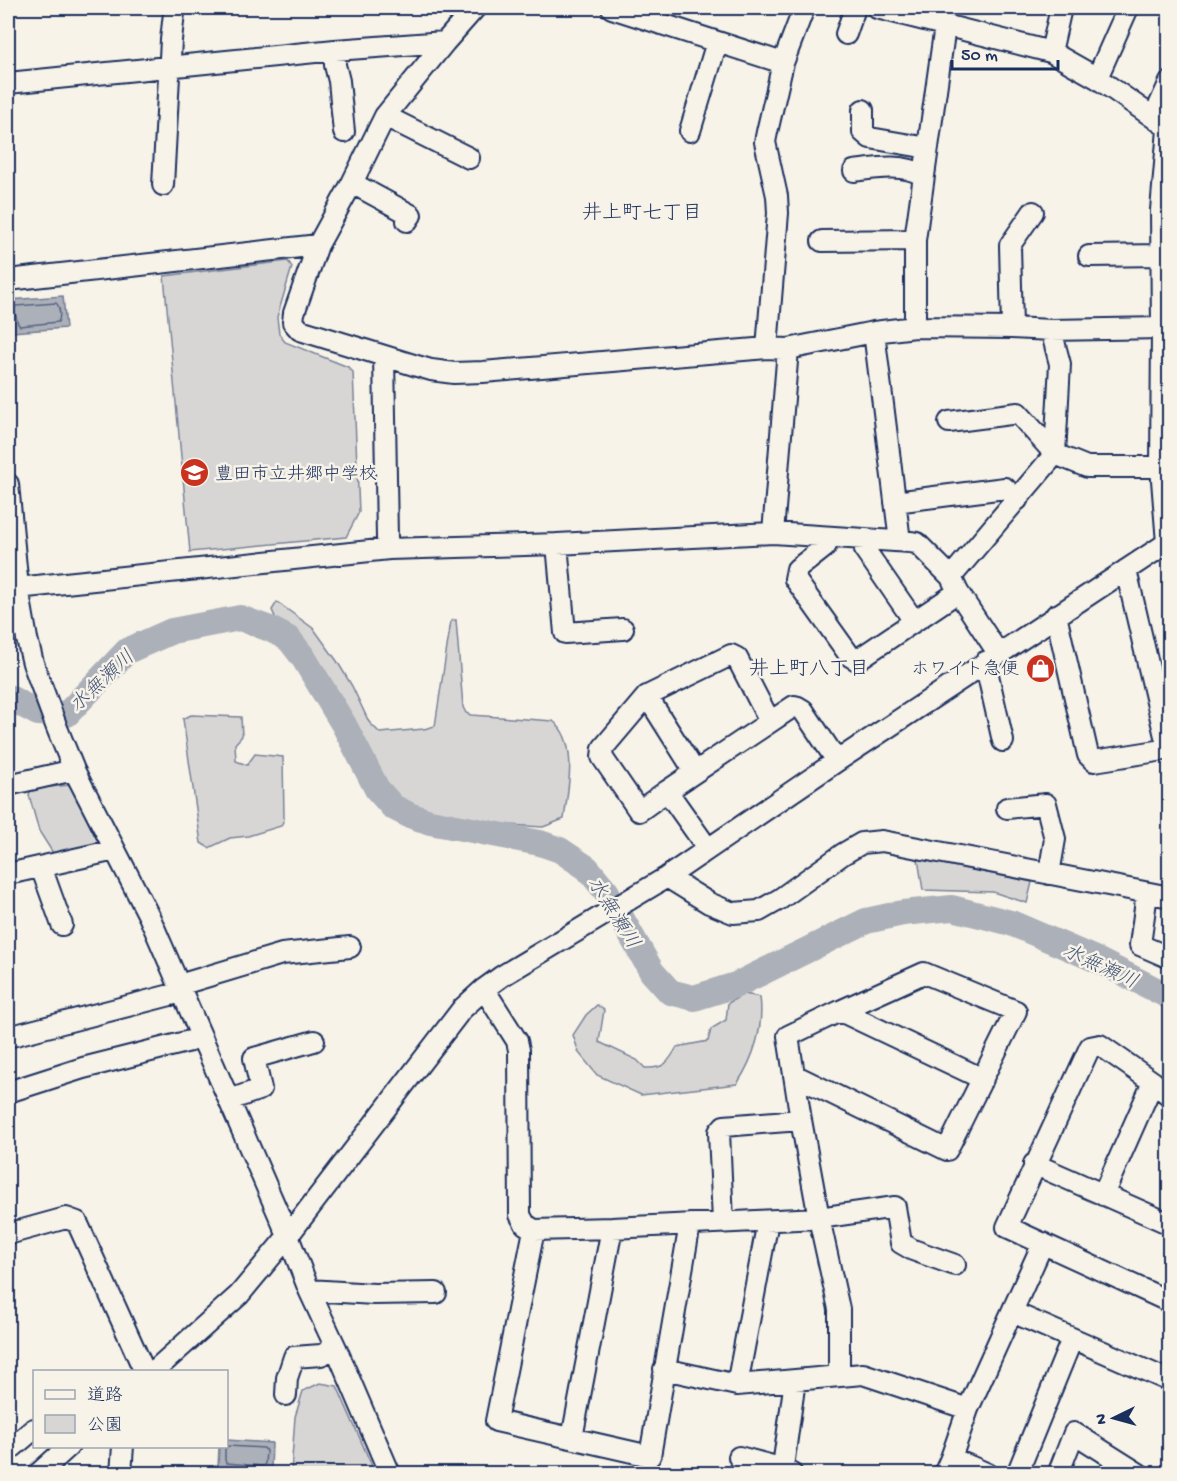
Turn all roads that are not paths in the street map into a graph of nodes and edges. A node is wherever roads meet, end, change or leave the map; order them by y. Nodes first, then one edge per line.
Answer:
1 (475, 8) edge
2 (612, 8) edge
3 (804, 8) edge
4 (855, 8) edge
5 (877, 8) edge
6 (1061, 8) edge
7 (1128, 8) edge
8 (174, 13) dead end
9 (945, 26) junction
10 (846, 34) dead end
11 (445, 42) junction
12 (717, 42) junction
13 (335, 50) junction
14 (1051, 52) junction
15 (783, 63) junction
16 (169, 66) junction
17 (1097, 78) junction
18 (1170, 81) edge
19 (8, 83) edge
20 (863, 110) dead end
21 (385, 116) junction
22 (1164, 125) edge
23 (690, 131) dead end
24 (344, 132) dead end
25 (928, 148) junction
26 (469, 158) dead end
27 (854, 171) dead end
28 (924, 176) junction
29 (352, 183) junction
30 (163, 185) dead end
31 (1166, 210) edge
32 (1033, 212) dead end
33 (407, 221) dead end
34 (915, 240) junction
35 (822, 241) dead end
36 (318, 245) junction
37 (1162, 255) junction
38 (1089, 256) dead end
39 (8, 280) edge
40 (915, 327) junction
41 (1012, 328) junction
42 (1162, 328) junction
43 (1051, 330) junction
44 (874, 332) junction
45 (767, 348) junction
46 (788, 349) junction
47 (384, 356) junction
48 (1165, 391) edge
49 (949, 422) dead end
50 (1055, 454) junction
51 (1161, 467) junction
52 (8, 484) edge
53 (1017, 500) junction
54 (895, 502) junction
55 (773, 533) junction
56 (830, 538) junction
57 (866, 539) junction
58 (900, 541) junction
59 (557, 544) junction
60 (1169, 544) edge
61 (389, 549) junction
62 (1126, 570) junction
63 (955, 585) junction
64 (13, 589) edge
65 (1056, 615) junction
66 (914, 621) junction
67 (623, 629) dead end
68 (992, 658) junction
69 (647, 696) junction
70 (770, 722) junction
71 (1003, 741) dead end
72 (1169, 749) edge
73 (837, 761) junction
74 (74, 770) junction
75 (695, 771) junction
76 (8, 785) edge
77 (668, 791) junction
78 (1007, 808) dead end
79 (708, 849) junction
80 (115, 850) junction
81 (42, 867) junction
82 (8, 874) edge
83 (1049, 874) junction
84 (667, 877) junction
85 (1147, 893) junction
86 (1170, 897) edge
87 (62, 925) dead end
88 (350, 947) dead end
89 (1170, 958) edge
90 (180, 988) junction
91 (484, 988) junction
92 (840, 1011) junction
93 (8, 1037) edge
94 (202, 1038) junction
95 (314, 1041) dead end
96 (794, 1075) junction
97 (983, 1079) junction
98 (1152, 1082) junction
99 (8, 1092) edge
100 (1170, 1096) edge
101 (229, 1100) junction
102 (801, 1120) junction
103 (1034, 1164) junction
104 (1102, 1195) junction
105 (819, 1218) junction
106 (768, 1221) junction
107 (723, 1222) junction
108 (690, 1224) junction
109 (1170, 1224) edge
110 (612, 1228) junction
111 (534, 1230) junction
112 (8, 1234) edge
113 (288, 1236) junction
114 (1043, 1243) junction
115 (955, 1265) dead end
116 (309, 1290) junction
117 (436, 1293) dead end
118 (1170, 1302) edge
119 (1012, 1312) junction
120 (1072, 1339) junction
121 (336, 1348) junction
122 (664, 1369) junction
123 (144, 1370) edge
124 (145, 1370) edge
125 (839, 1376) junction
126 (795, 1380) junction
127 (1170, 1381) edge
128 (737, 1385) junction
129 (286, 1395) dead end
130 (968, 1409) junction
131 (33, 1430) edge
132 (572, 1438) junction
133 (67, 1448) edge
134 (123, 1448) edge
135 (8, 1450) edge
136 (738, 1457) dead end
137 (648, 1465) edge
138 (947, 1466) edge
139 (786, 1472) edge
140 (38, 1473) edge
141 (121, 1473) edge
142 (390, 1473) edge
143 (988, 1473) edge
144 (1017, 1473) edge
145 (1058, 1473) edge
146 (1139, 1473) edge

1 - 11 street
2 - 12 street
3 - 15 street
4 - 10 street
5 - 9 street
6 - 14 street
7 - 17 street
8 - 16 street
9 - 14 street
9 - 25 street
11 - 13 street
11 - 21 street
12 - 15 street
12 - 23 street
13 - 16 street
13 - 24 street
14 - 17 street
15 - 45 street
16 - 19 street
16 - 30 street
17 - 22 street
18 - 22 street
20 - 25 street
21 - 26 street
21 - 29 street
22 - 31 street
25 - 28 street
27 - 28 street
28 - 34 street
29 - 33 street
29 - 36 street
31 - 37 street
32 - 41 street
34 - 35 street
34 - 40 street
36 - 39 street
36 - 47 street
37 - 38 street
37 - 42 street
40 - 41 street
40 - 44 street
41 - 43 street
42 - 43 street
42 - 48 street
43 - 50 street
44 - 46 street
44 - 54 street
45 - 46 street
45 - 47 street
46 - 55 street
47 - 61 street
48 - 51 street
49 - 50 street
50 - 51 street
50 - 53 street
51 - 60 street
52 - 64 street
53 - 54 street
53 - 63 street
54 - 58 street
55 - 56 street
55 - 59 street
56 - 57 street
56 - 66 street
57 - 58 street
57 - 66 street
58 - 63 street
59 - 61 street
59 - 67 street
60 - 62 street
61 - 64 street
62 - 65 street
62 - 72 street
63 - 66 street
63 - 68 street
64 - 74 street
65 - 68 street
65 - 72 street
68 - 71 street
68 - 73 street
69 - 70 street
69 - 75 street
69 - 77 street
70 - 73 street
70 - 75 street
73 - 79 street
74 - 76 street
74 - 80 street
75 - 77 street
77 - 79 street
78 - 83 street
79 - 84 street
80 - 81 street
80 - 90 street
81 - 82 street
81 - 87 street
83 - 84 street
83 - 85 street
84 - 91 street
85 - 86 street
85 - 89 street
88 - 90 street
90 - 93 street
90 - 94 street
91 - 111 street
91 - 113 street
92 - 96 street
92 - 97 street
92 - 97 street
94 - 99 street
94 - 101 street
95 - 101 street
96 - 97 street
96 - 102 street
98 - 100 street
98 - 103 street
98 - 104 street
101 - 113 street
102 - 105 street
102 - 107 street
103 - 104 street
103 - 114 street
104 - 109 street
105 - 106 street
105 - 115 street
105 - 125 street
106 - 107 street
106 - 128 street
107 - 108 street
108 - 110 street
108 - 122 street
110 - 111 street
110 - 132 street
111 - 132 street
112 - 123 street
113 - 116 street
113 - 124 street
114 - 118 street
114 - 119 street
116 - 117 street
116 - 121 street
119 - 120 street
119 - 130 street
120 - 127 street
120 - 144 street
121 - 129 street
121 - 142 street
122 - 128 street
122 - 137 street
125 - 126 street
125 - 130 street
126 - 128 street
126 - 139 street
130 - 138 street
131 - 135 street
132 - 137 street
133 - 140 street
134 - 141 street
136 - 139 street
138 - 143 street
145 - 146 street

